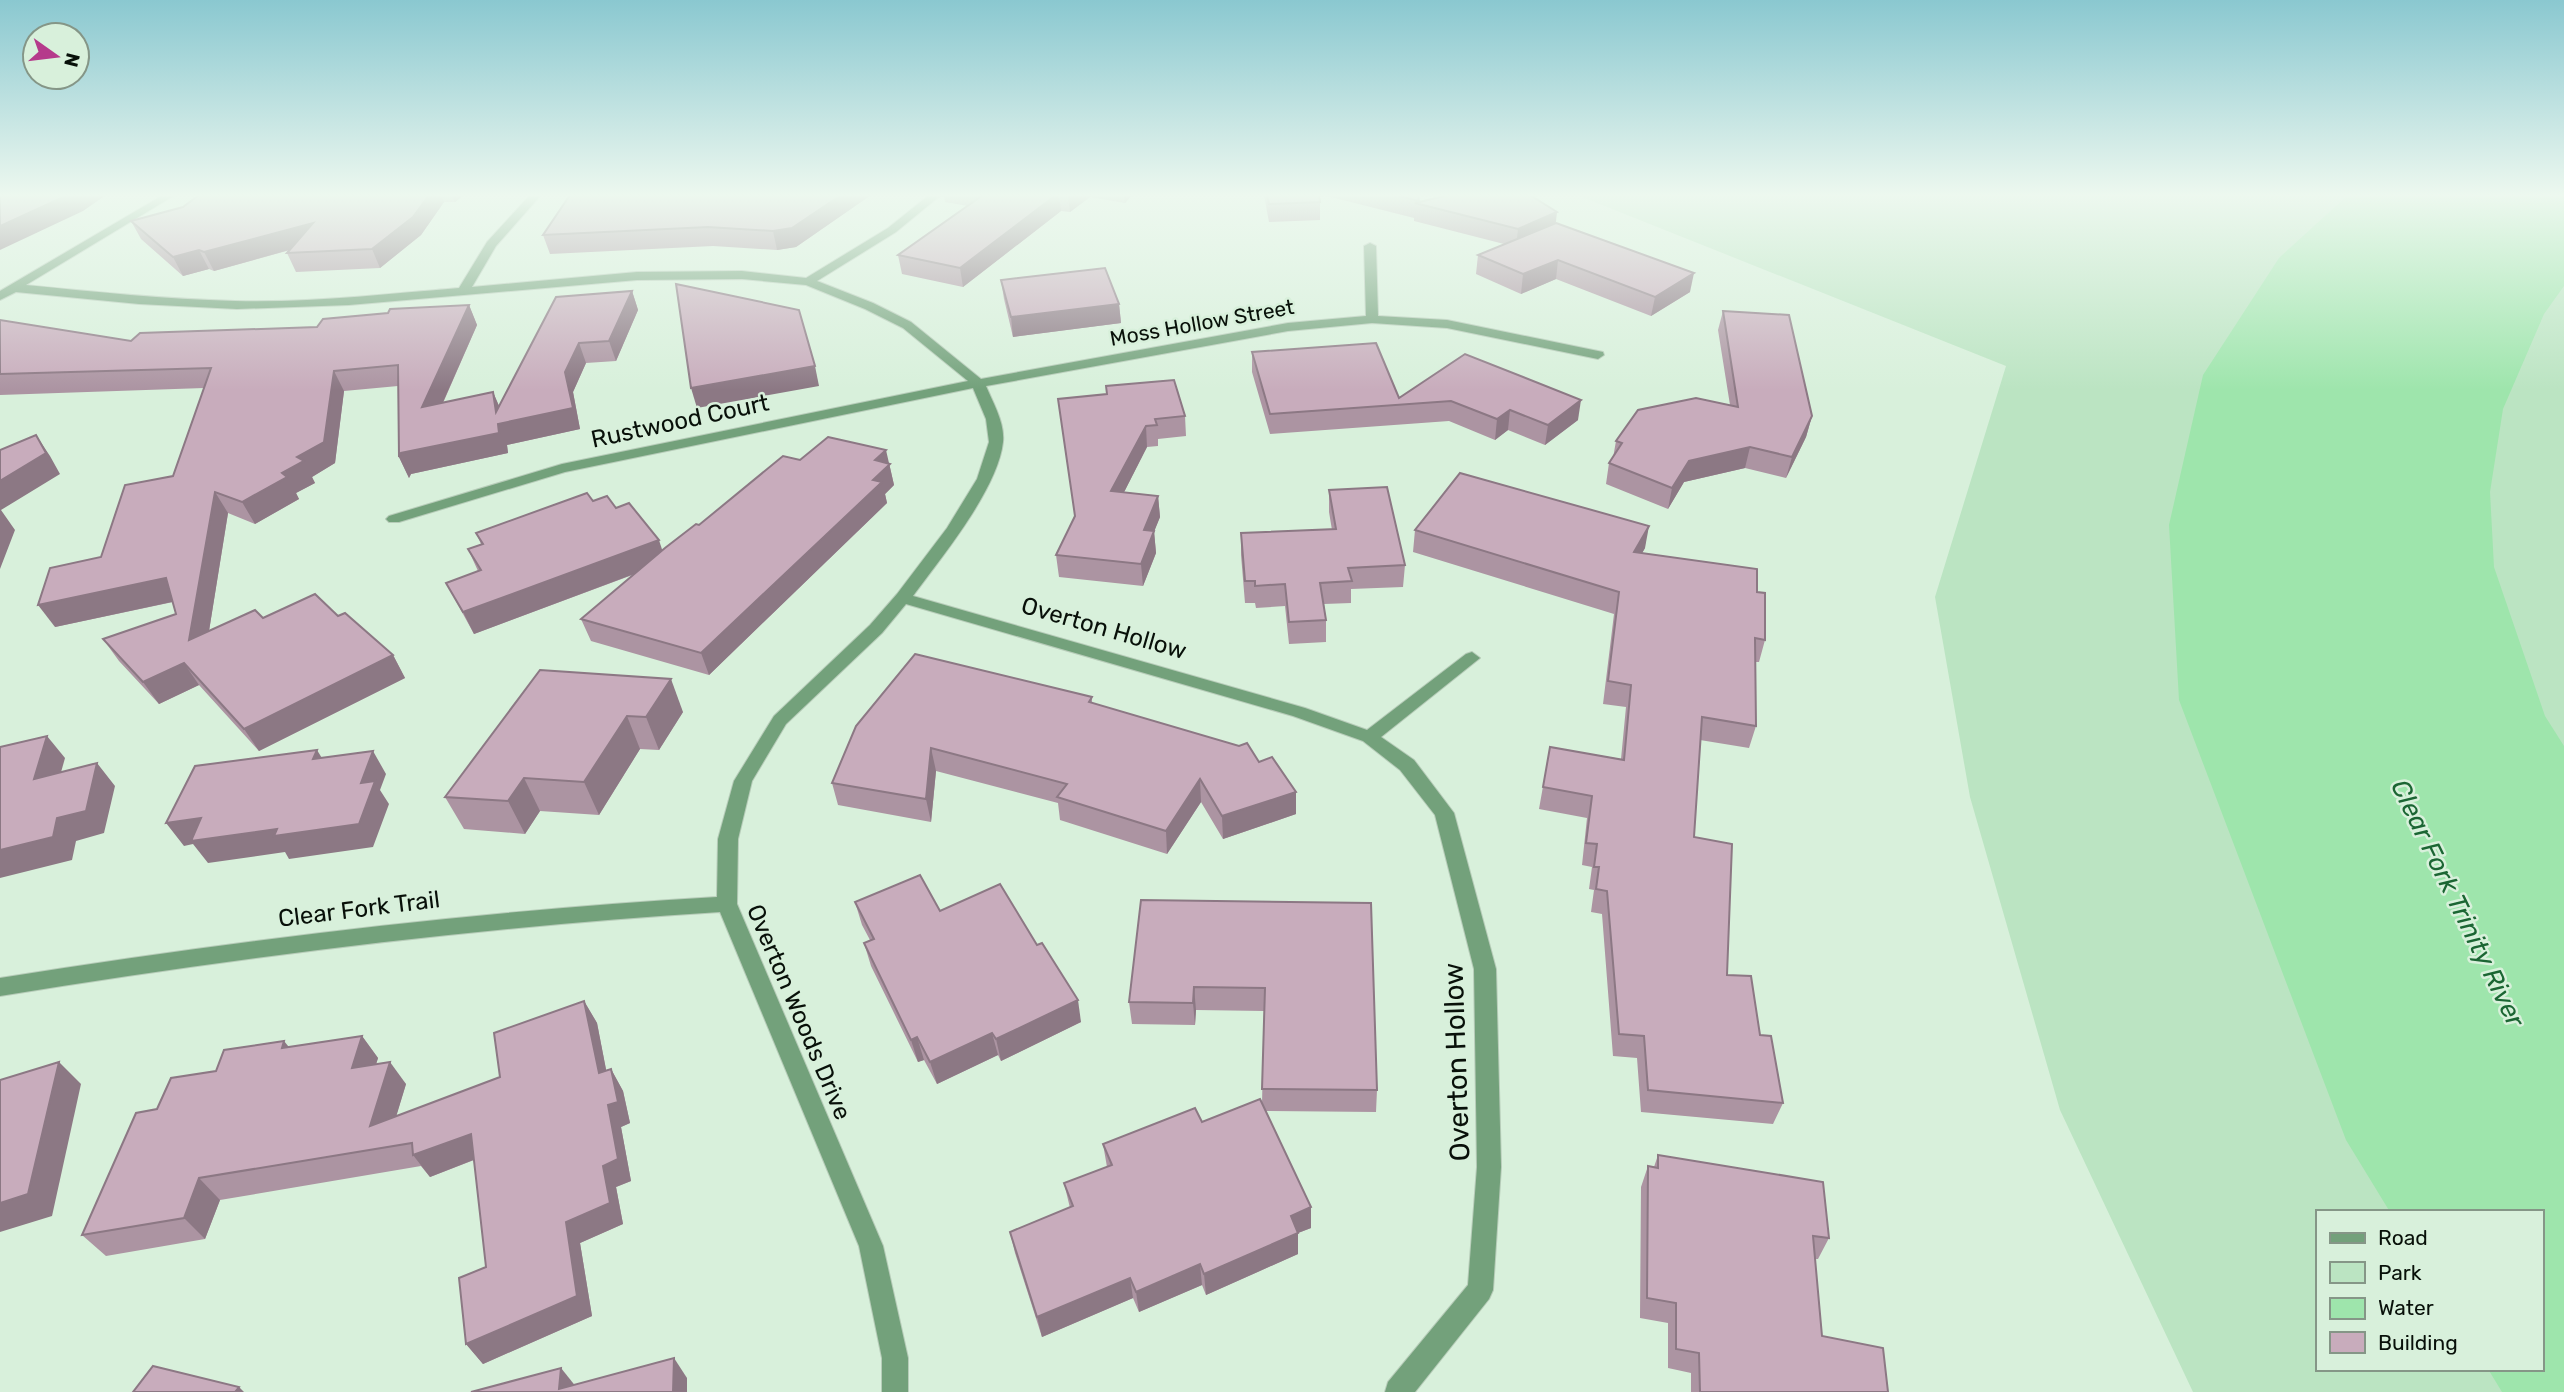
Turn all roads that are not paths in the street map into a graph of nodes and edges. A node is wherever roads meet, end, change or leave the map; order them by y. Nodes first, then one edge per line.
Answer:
1 (62, 260) edge
2 (482, 260) edge
3 (844, 260) edge
4 (1370, 260) edge
5 (808, 282) junction
6 (16, 288) junction
7 (465, 289) junction
8 (0, 296) edge
9 (1372, 319) junction
10 (1598, 355) dead end
11 (978, 383) junction
12 (394, 519) dead end
13 (903, 597) junction
14 (1472, 657) dead end
15 (1369, 737) junction
16 (727, 904) junction
17 (0, 987) edge
18 (895, 1392) edge
19 (1398, 1392) edge

1 - 6 street
2 - 7 street
3 - 5 street
4 - 9 street
5 - 7 street, Overton Woods Drive
5 - 11 street, Overton Woods Drive
6 - 7 street, Overton Woods Drive
6 - 8 street
9 - 10 street, Moss Hollow Street
9 - 11 street, Moss Hollow Street
11 - 12 street, Rustwood Court
11 - 13 street, Overton Woods Drive
13 - 15 street, Overton Hollow
13 - 16 street, Overton Woods Drive
14 - 15 street
15 - 19 street, Overton Hollow
16 - 17 street, Clear Fork Trail
16 - 18 street, Overton Woods Drive

